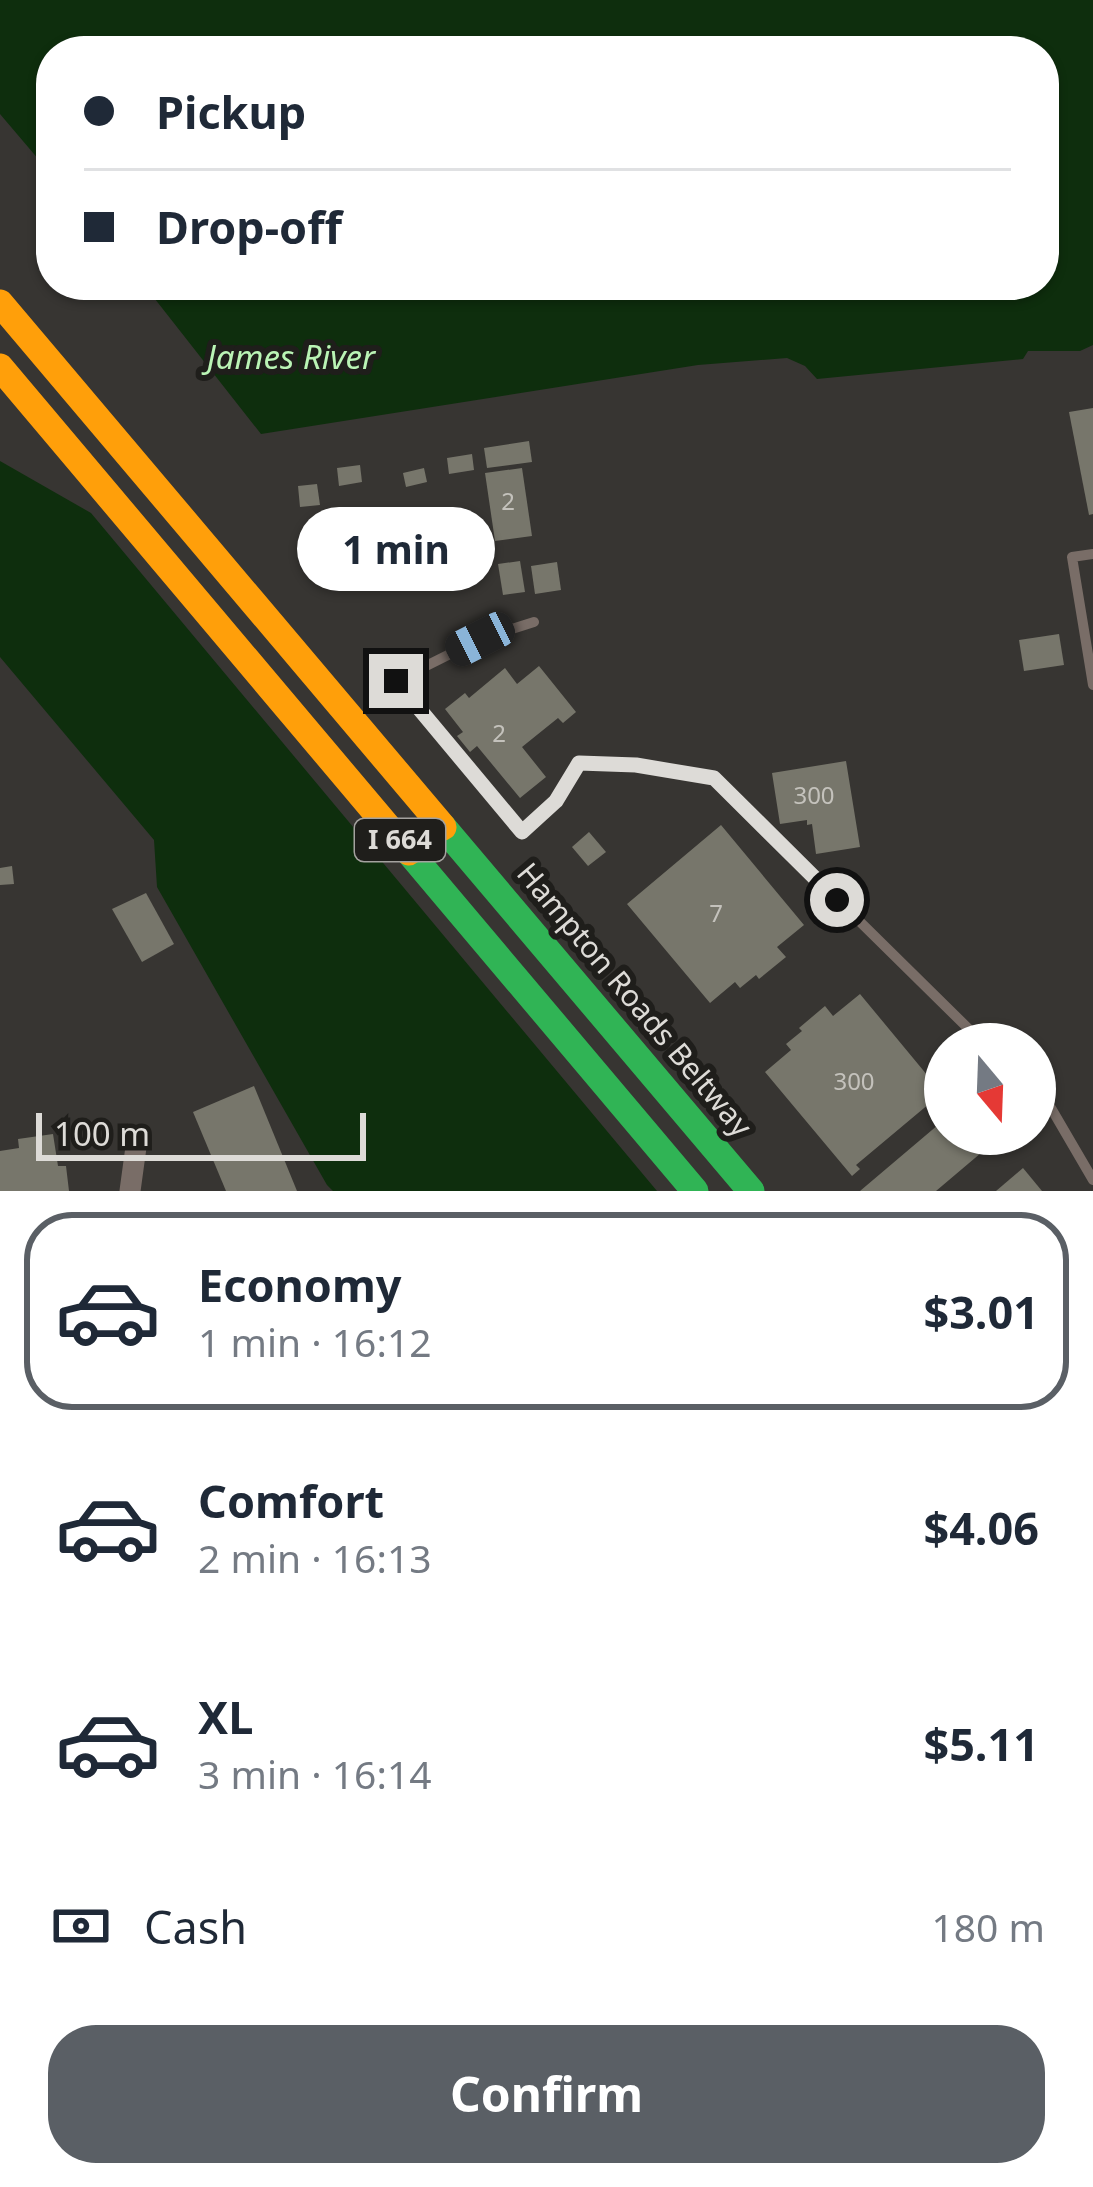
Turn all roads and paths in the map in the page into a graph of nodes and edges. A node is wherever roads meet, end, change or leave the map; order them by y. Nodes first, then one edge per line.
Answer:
1 (0, 303) edge
2 (51, 364) junction
3 (0, 367) edge
4 (19, 390) junction
5 (1093, 554) edge
6 (534, 622) dead end
7 (1093, 685) edge
8 (963, 1023) edge
9 (1056, 1115) edge
10 (136, 1147) dead end
11 (1093, 1180) edge
12 (130, 1191) edge
13 (695, 1191) edge
14 (751, 1191) edge

1 - 2 highway, Hampton Roads Beltway / I 664
2 - 4 lane
2 - 14 highway, Hampton Roads Beltway / I 664
3 - 4 highway, I 664
4 - 13 highway, I 664
5 - 7 lane
6 - 8 lane
9 - 11 lane
10 - 12 street

